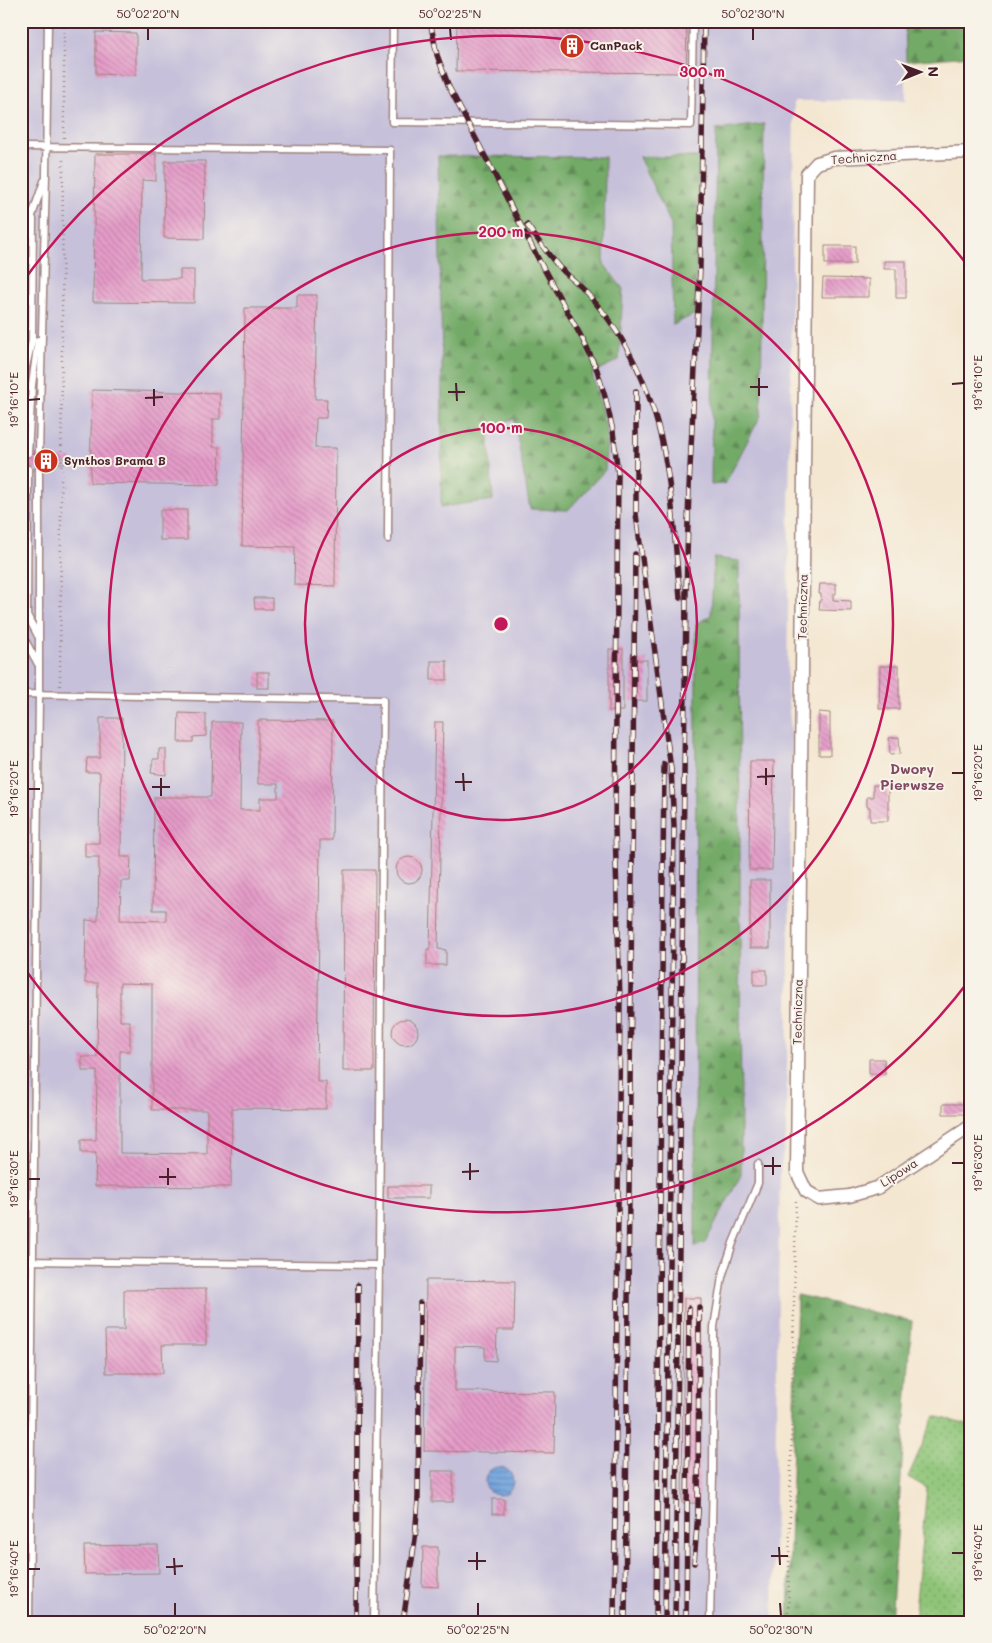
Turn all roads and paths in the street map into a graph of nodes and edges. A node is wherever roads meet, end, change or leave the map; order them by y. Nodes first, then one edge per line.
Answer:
1 (48, 21) edge
2 (64, 21) edge
3 (393, 21) edge
4 (693, 21) edge
5 (21, 147) edge
6 (46, 147) junction
7 (64, 147) junction
8 (971, 152) edge
9 (46, 175) junction
10 (33, 212) junction
11 (45, 226) junction
12 (21, 354) edge
13 (21, 387) edge
14 (28, 453) dead end
15 (39, 453) dead end
16 (28, 469) dead end
17 (39, 469) dead end
18 (388, 539) dead end
19 (21, 633) edge
20 (39, 637) junction
21 (39, 665) junction
22 (21, 694) edge
23 (60, 694) junction
24 (39, 695) junction
25 (971, 1126) edge
26 (758, 1164) dead end
27 (797, 1172) junction
28 (21, 1261) edge
29 (33, 1262) junction
30 (379, 1265) junction
31 (29, 1622) edge
32 (374, 1622) edge
33 (710, 1622) edge
34 (788, 1622) edge

1 - 6 lane
2 - 7 path
3 - 4 lane
5 - 6 lane
6 - 7 lane
6 - 9 lane
7 - 18 lane
7 - 23 path
8 - 27 street, Techniczna
9 - 10 lane
9 - 11 lane
10 - 12 lane
10 - 13 lane
11 - 14 lane
11 - 15 lane
16 - 20 lane
17 - 20 lane
19 - 21 lane
20 - 21 lane
21 - 24 lane
22 - 24 lane
23 - 24 lane
23 - 30 lane
24 - 29 lane
25 - 27 street, Lipowa
26 - 33 lane
27 - 34 path
28 - 29 lane
29 - 30 lane
29 - 31 lane
30 - 32 lane

